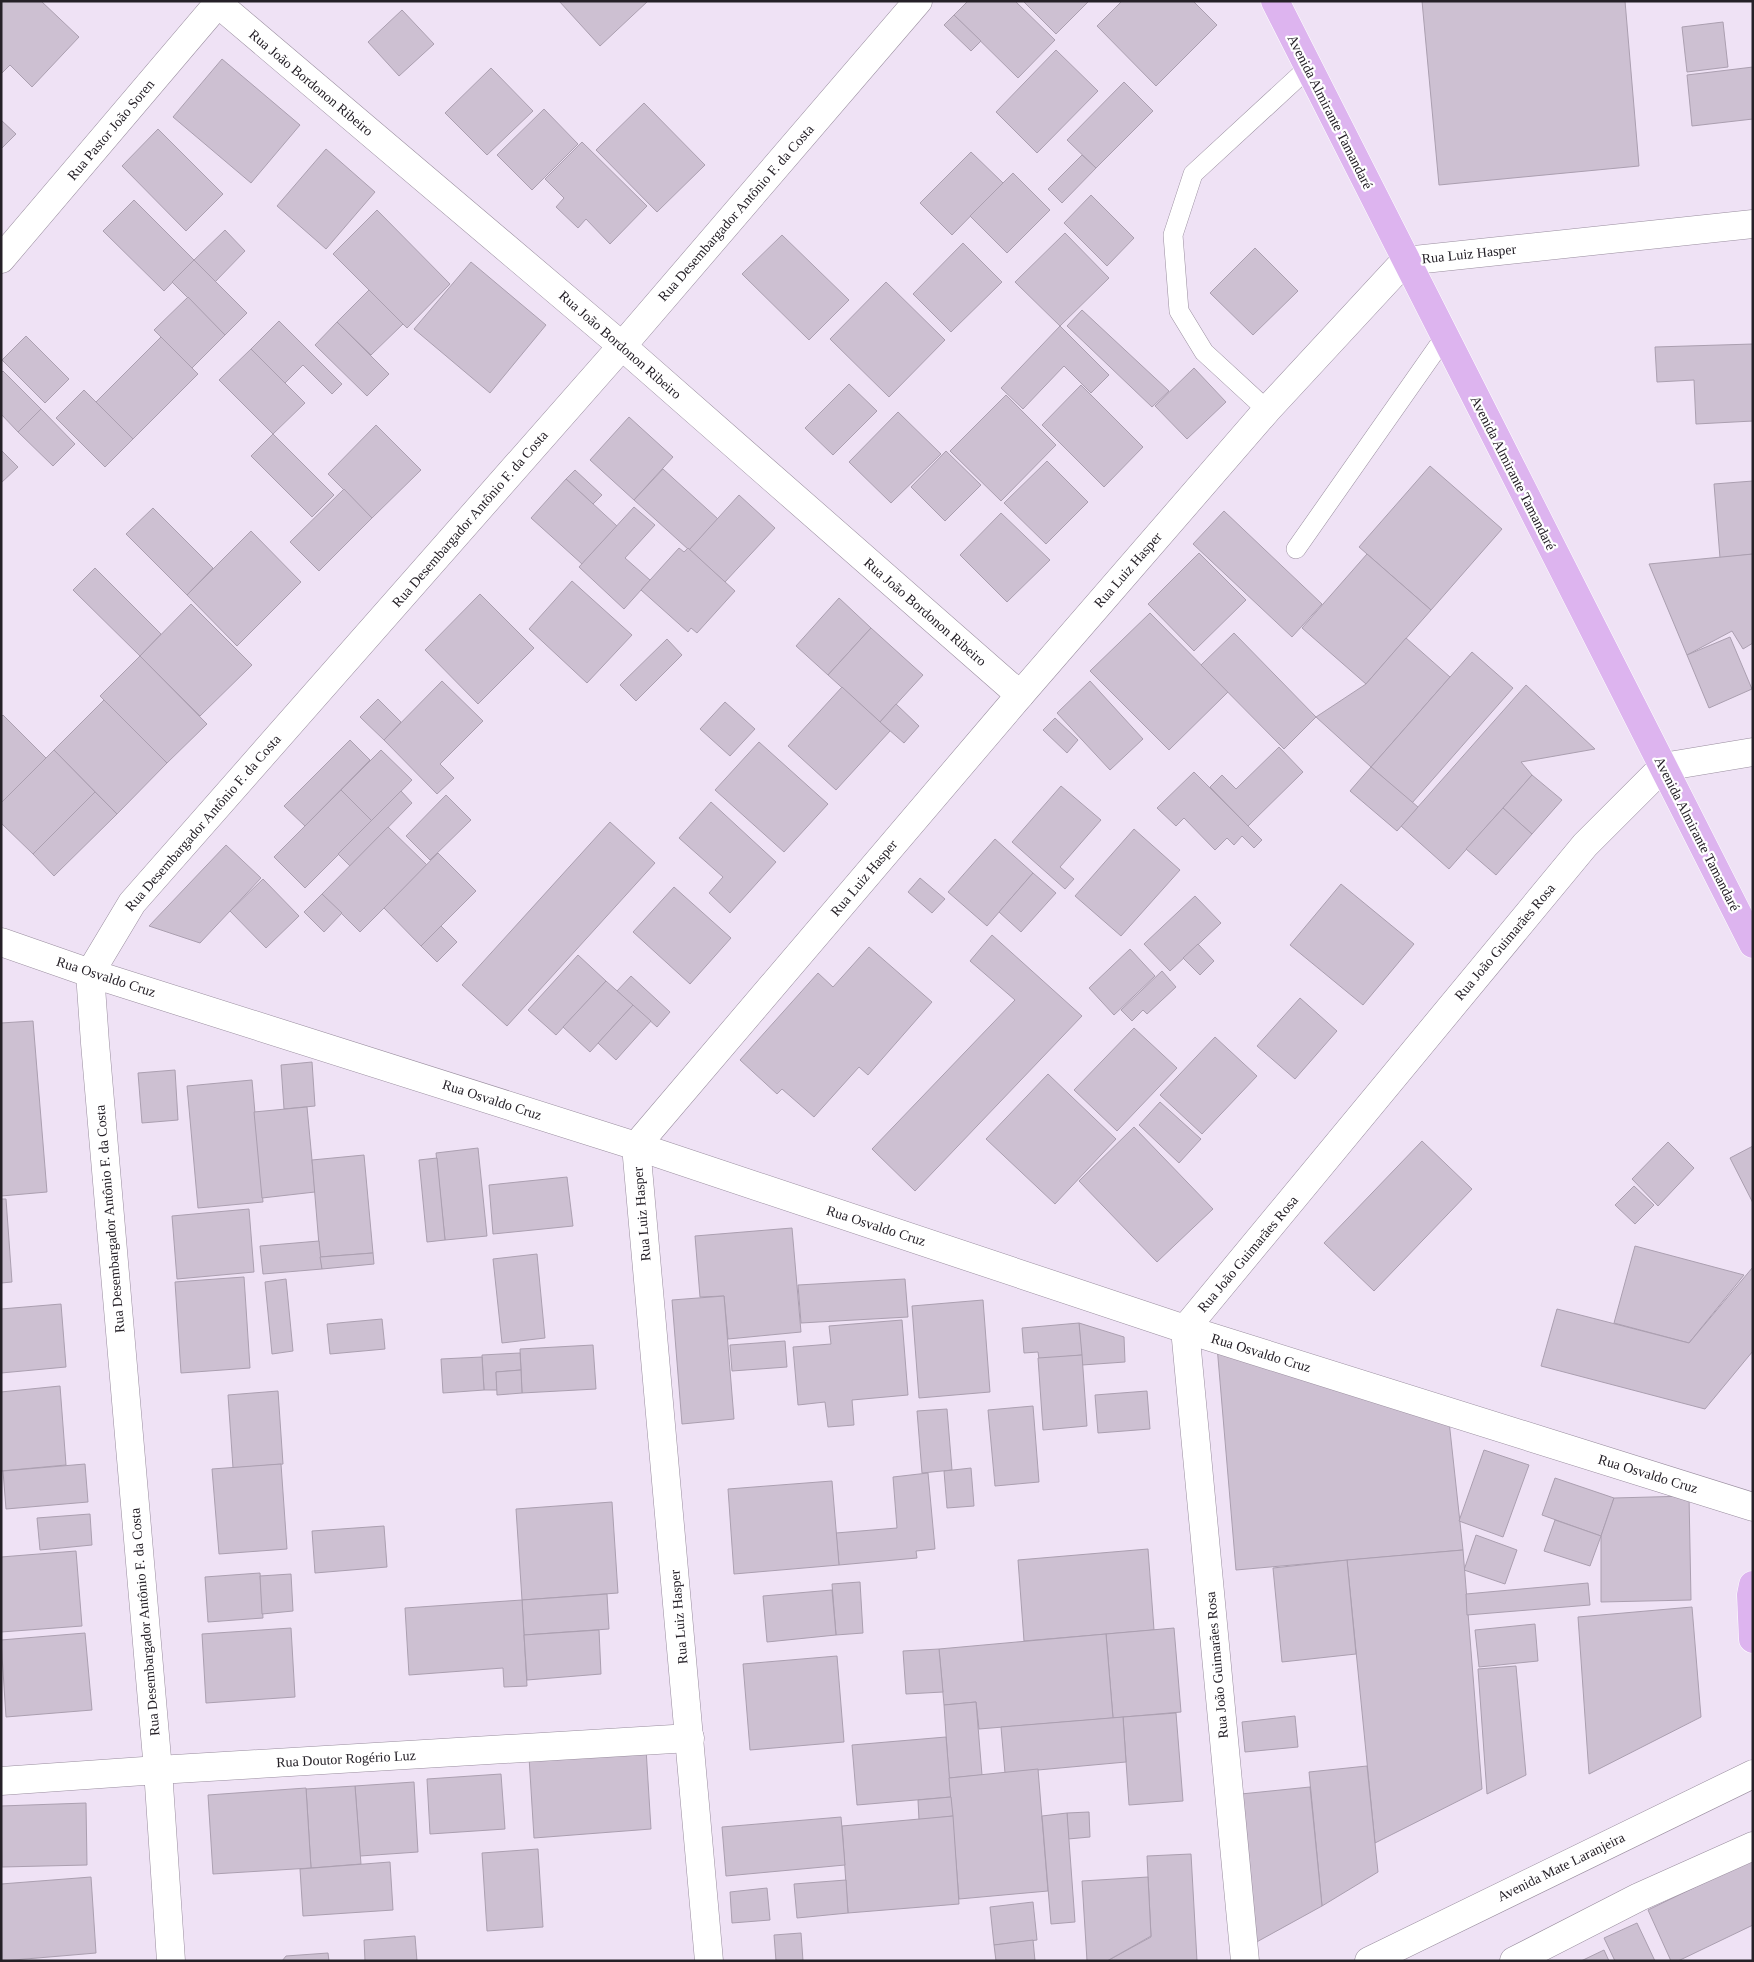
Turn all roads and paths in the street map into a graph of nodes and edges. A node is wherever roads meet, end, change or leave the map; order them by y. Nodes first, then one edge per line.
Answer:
1 (918, 1) edge
2 (1274, 1) edge
3 (217, 2) edge
4 (1308, 68) junction
5 (1753, 224) edge
6 (1, 259) edge
7 (1405, 261) junction
8 (1444, 338) junction
9 (622, 346) junction
10 (1267, 410) junction
11 (1296, 549) dead end
12 (1020, 695) junction
13 (1753, 752) edge
14 (1663, 767) junction
15 (1, 942) edge
16 (1753, 944) edge
17 (90, 973) junction
18 (636, 1146) junction
19 (1186, 1329) junction
20 (1753, 1507) edge
21 (1753, 1586) edge
22 (1753, 1639) edge
23 (690, 1738) junction
24 (158, 1770) junction
25 (1753, 1774) edge
26 (1, 1781) edge
27 (1753, 1846) edge
28 (171, 1961) edge
29 (710, 1961) edge
30 (1245, 1961) edge
31 (1369, 1961) edge
32 (1514, 1961) edge

1 - 9 street, Rua Desembargador Antônio F. da Costa
2 - 4 highway, Avenida Almirante Tamandaré
3 - 6 street, Rua Pastor João Soren
3 - 9 street, Rua João Bordonon Ribeiro
4 - 7 highway, Avenida Almirante Tamandaré
4 - 10 lane
5 - 7 street, Rua Luiz Hasper
7 - 8 highway, Avenida Almirante Tamandaré
7 - 10 street, Rua Luiz Hasper
8 - 11 lane
8 - 14 highway, Avenida Almirante Tamandaré
9 - 12 street, Rua João Bordonon Ribeiro
9 - 17 street, Rua Desembargador Antônio F. da Costa
10 - 12 street, Rua Luiz Hasper
12 - 18 street, Rua Luiz Hasper
13 - 14 street
14 - 16 highway, Avenida Almirante Tamandaré
14 - 19 street, Rua João Guimarães Rosa
15 - 17 street, Rua Osvaldo Cruz
17 - 18 street, Rua Osvaldo Cruz
17 - 24 street, Rua Desembargador Antônio F. da Costa
18 - 19 street, Rua Osvaldo Cruz
18 - 23 street, Rua Luiz Hasper
19 - 20 street, Rua Osvaldo Cruz
19 - 30 street, Rua João Guimarães Rosa
21 - 22 highway
23 - 24 street, Rua Doutor Rogério Luz
23 - 29 street, Rua Luiz Hasper
24 - 26 street, Rua Doutor Rogério Luz
24 - 28 street, Rua Desembargador Antônio F. da Costa
25 - 31 street, Avenida Mate Laranjeira
27 - 32 street

